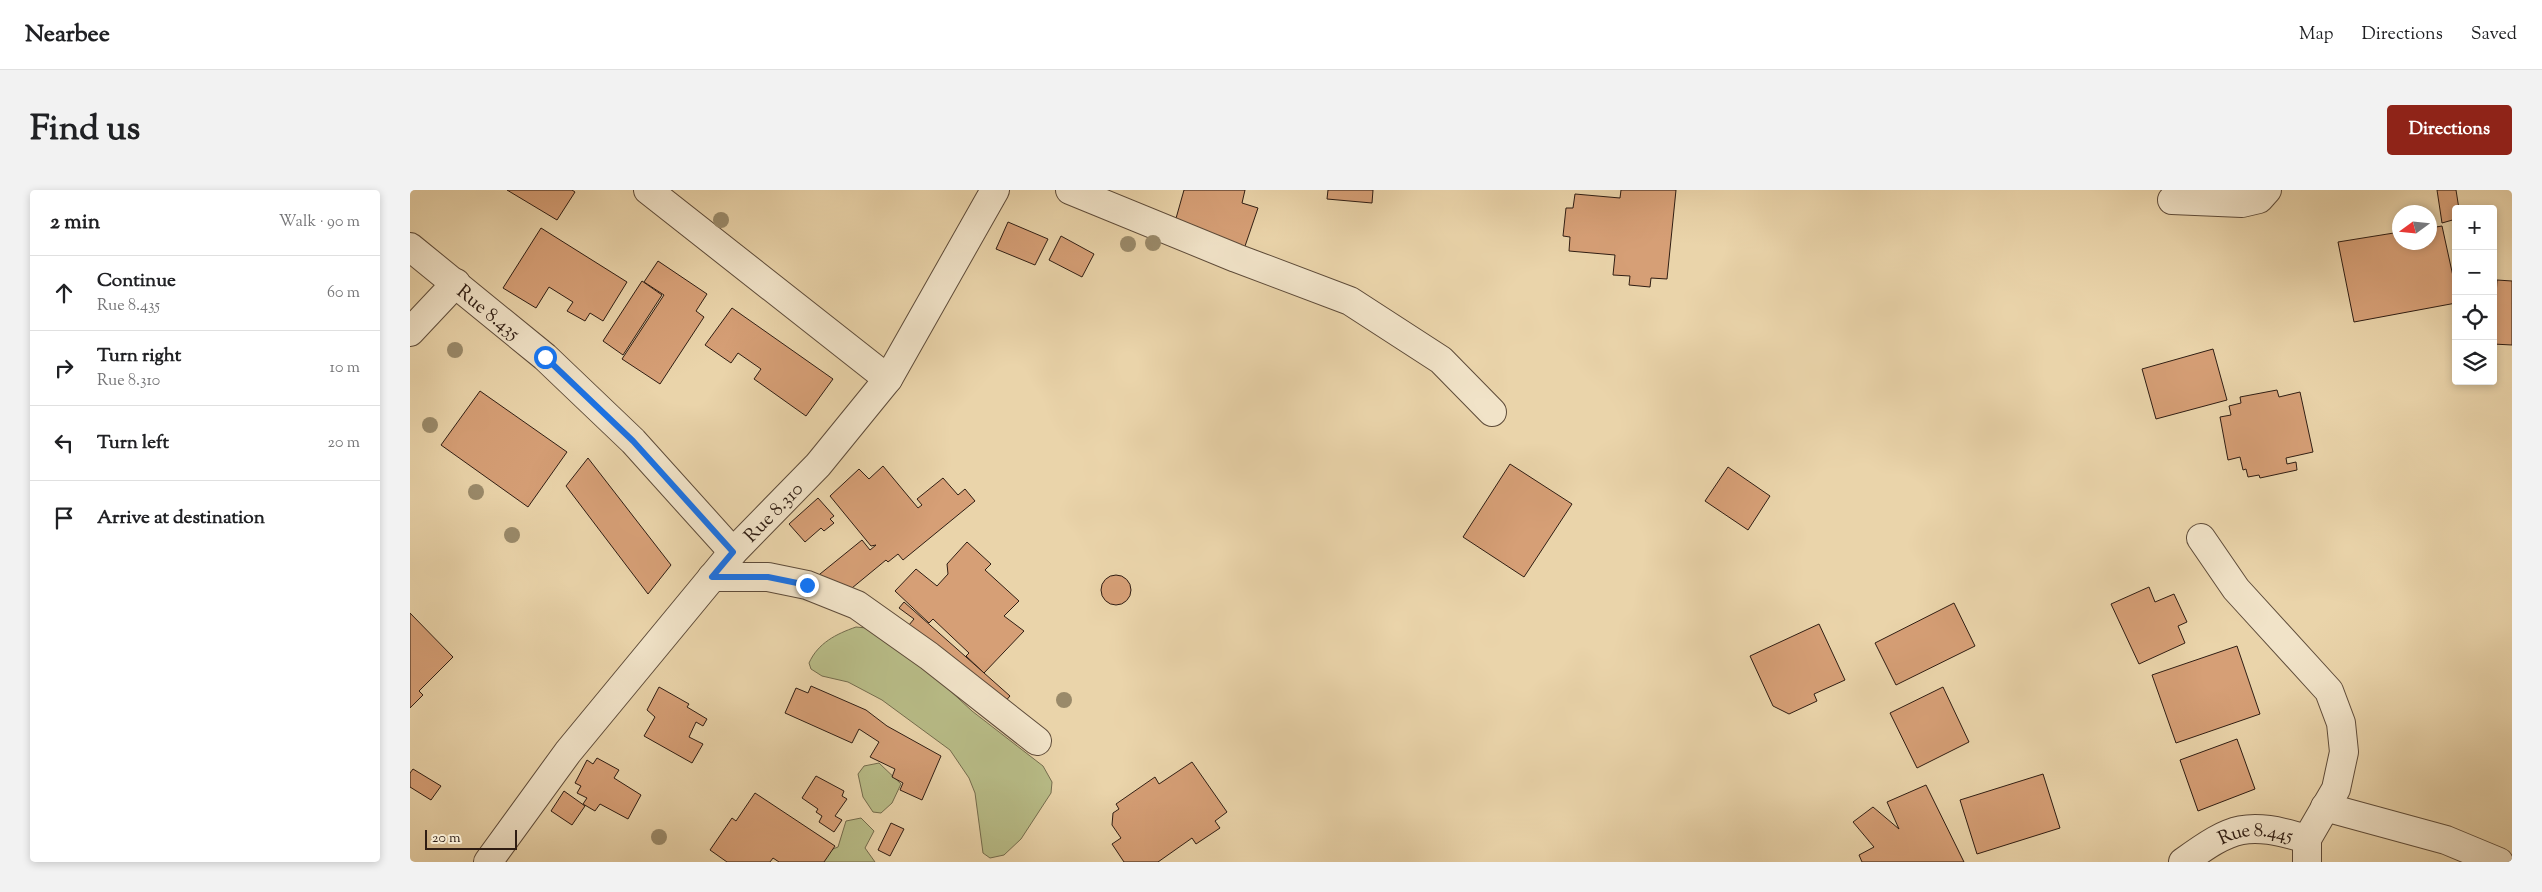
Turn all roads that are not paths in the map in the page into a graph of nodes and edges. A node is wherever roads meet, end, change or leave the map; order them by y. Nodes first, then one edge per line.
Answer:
1 (648, 190) edge
2 (995, 190) edge
3 (1070, 190) edge
4 (2267, 190) edge
5 (2172, 200) dead end
6 (410, 247) edge
7 (456, 283) junction
8 (410, 332) edge
9 (888, 379) junction
10 (1492, 412) dead end
11 (2201, 538) dead end
12 (733, 552) junction
13 (712, 577) junction
14 (1037, 741) dead end
15 (2325, 808) junction
16 (2307, 851) edge
17 (488, 862) edge
18 (2183, 862) edge
19 (2499, 862) edge

1 - 9 street
2 - 9 street, Rue 8.310
3 - 10 street
4 - 5 street
6 - 7 street, Rue 8.435
7 - 8 street
7 - 12 street, Rue 8.435
9 - 12 street, Rue 8.310
11 - 15 street
12 - 13 street, Rue 8.310
13 - 14 street
13 - 17 street, Rue 8.310
15 - 16 street
15 - 19 street
16 - 18 street, Rue 8.445

